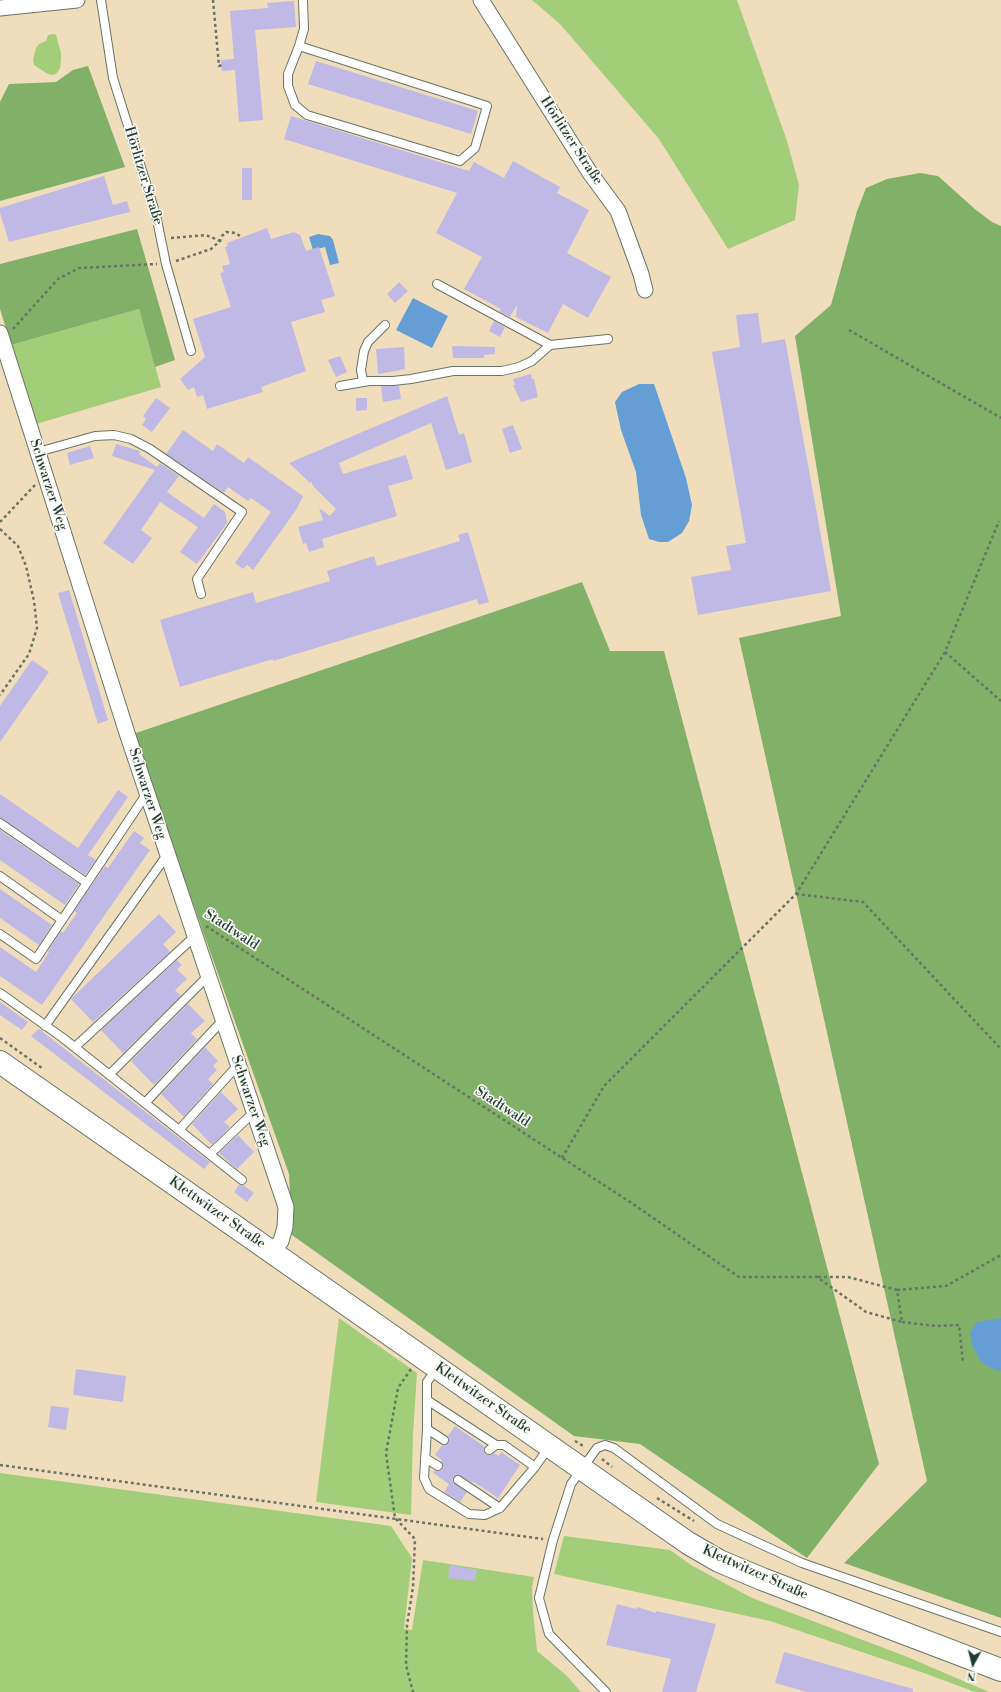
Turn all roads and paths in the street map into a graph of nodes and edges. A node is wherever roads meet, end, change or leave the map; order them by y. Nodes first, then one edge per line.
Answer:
1 (77, 0) edge
2 (101, 0) edge
3 (213, 0) edge
4 (303, 0) edge
5 (481, 0) edge
6 (0, 8) edge
7 (299, 46) junction
8 (222, 65) dead end
9 (241, 237) dead end
10 (161, 239) junction
11 (220, 241) junction
12 (166, 264) junction
13 (437, 284) dead end
14 (645, 290) dead end
15 (386, 325) dead end
16 (848, 330) dead end
17 (1, 337) edge
18 (608, 339) dead end
19 (550, 345) junction
20 (191, 351) dead end
21 (364, 381) junction
22 (340, 386) dead end
23 (1001, 418) edge
24 (40, 459) junction
25 (1000, 520) edge
26 (0, 522) edge
27 (0, 529) edge
28 (201, 594) dead end
29 (945, 652) junction
30 (0, 695) edge
31 (1001, 701) edge
32 (147, 793) junction
33 (0, 823) edge
34 (167, 855) junction
35 (0, 876) edge
36 (87, 883) junction
37 (796, 894) junction
38 (187, 914) junction
39 (62, 920) junction
40 (0, 934) edge
41 (195, 936) junction
42 (208, 976) junction
43 (0, 994) edge
44 (223, 1020) junction
45 (45, 1026) junction
46 (75, 1047) junction
47 (1001, 1049) edge
48 (0, 1062) edge
49 (238, 1065) junction
50 (109, 1075) junction
51 (145, 1103) junction
52 (254, 1112) junction
53 (179, 1130) junction
54 (210, 1154) junction
55 (562, 1158) junction
56 (242, 1180) dead end
57 (273, 1252) junction
58 (1001, 1255) edge
59 (817, 1277) junction
60 (897, 1290) junction
61 (902, 1322) junction
62 (963, 1363) dead end
63 (413, 1366) dead end
64 (437, 1367) junction
65 (427, 1400) junction
66 (426, 1429) junction
67 (444, 1440) dead end
68 (496, 1445) junction
69 (550, 1447) junction
70 (489, 1450) dead end
71 (425, 1458) junction
72 (0, 1465) edge
73 (438, 1466) dead end
74 (535, 1467) junction
75 (581, 1469) junction
76 (458, 1480) dead end
77 (500, 1508) junction
78 (395, 1518) junction
79 (553, 1540) junction
80 (1001, 1632) edge
81 (1001, 1670) edge
82 (413, 1692) edge
83 (606, 1692) edge

1 - 6 street
2 - 10 lane, Hörlitzer Straße
3 - 8 path
4 - 7 lane
5 - 14 street, Hörlitzer Straße
7 - 7 lane
9 - 11 path
10 - 11 path
10 - 12 lane, Hörlitzer Straße
11 - 12 path
12 - 17 path
12 - 20 lane, Hörlitzer Straße
13 - 19 lane
15 - 21 lane
16 - 23 path
17 - 24 street, Schwarzer Weg
18 - 19 lane
19 - 21 lane
21 - 22 lane
24 - 26 path
24 - 28 lane
24 - 32 street, Schwarzer Weg
25 - 29 path
27 - 30 path
29 - 31 path
29 - 37 path
32 - 34 street, Schwarzer Weg
32 - 36 lane
33 - 36 lane
34 - 38 street, Schwarzer Weg
34 - 45 lane
35 - 39 lane
36 - 39 lane
37 - 47 path
37 - 55 path
38 - 41 street, Schwarzer Weg
38 - 55 path, Stadtwald
39 - 40 lane
41 - 42 street, Schwarzer Weg
41 - 46 lane
42 - 44 street, Schwarzer Weg
42 - 50 lane
43 - 45 lane
44 - 49 street, Schwarzer Weg
44 - 51 lane
45 - 46 lane
46 - 50 lane
48 - 57 main road, Klettwitzer Straße
49 - 52 street, Schwarzer Weg
49 - 53 lane
50 - 51 lane
51 - 53 lane
52 - 54 lane
52 - 57 street, Schwarzer Weg
53 - 54 lane
54 - 56 lane
55 - 59 path, Stadtwald
57 - 64 main road, Klettwitzer Straße
58 - 60 path, Stadtwald
59 - 60 path, Stadtwald
59 - 61 path
60 - 61 path
61 - 62 path
63 - 78 path
64 - 65 lane
64 - 69 main road, Klettwitzer Straße
65 - 66 lane
65 - 68 lane
66 - 67 lane
66 - 71 lane
68 - 70 lane
68 - 74 lane
69 - 74 lane
69 - 75 main road, Klettwitzer Straße
71 - 73 lane
71 - 77 lane
72 - 78 path
74 - 77 lane
75 - 79 lane
75 - 80 lane
75 - 81 main road, Klettwitzer Straße
76 - 77 lane
78 - 79 path
78 - 82 path
79 - 83 lane

